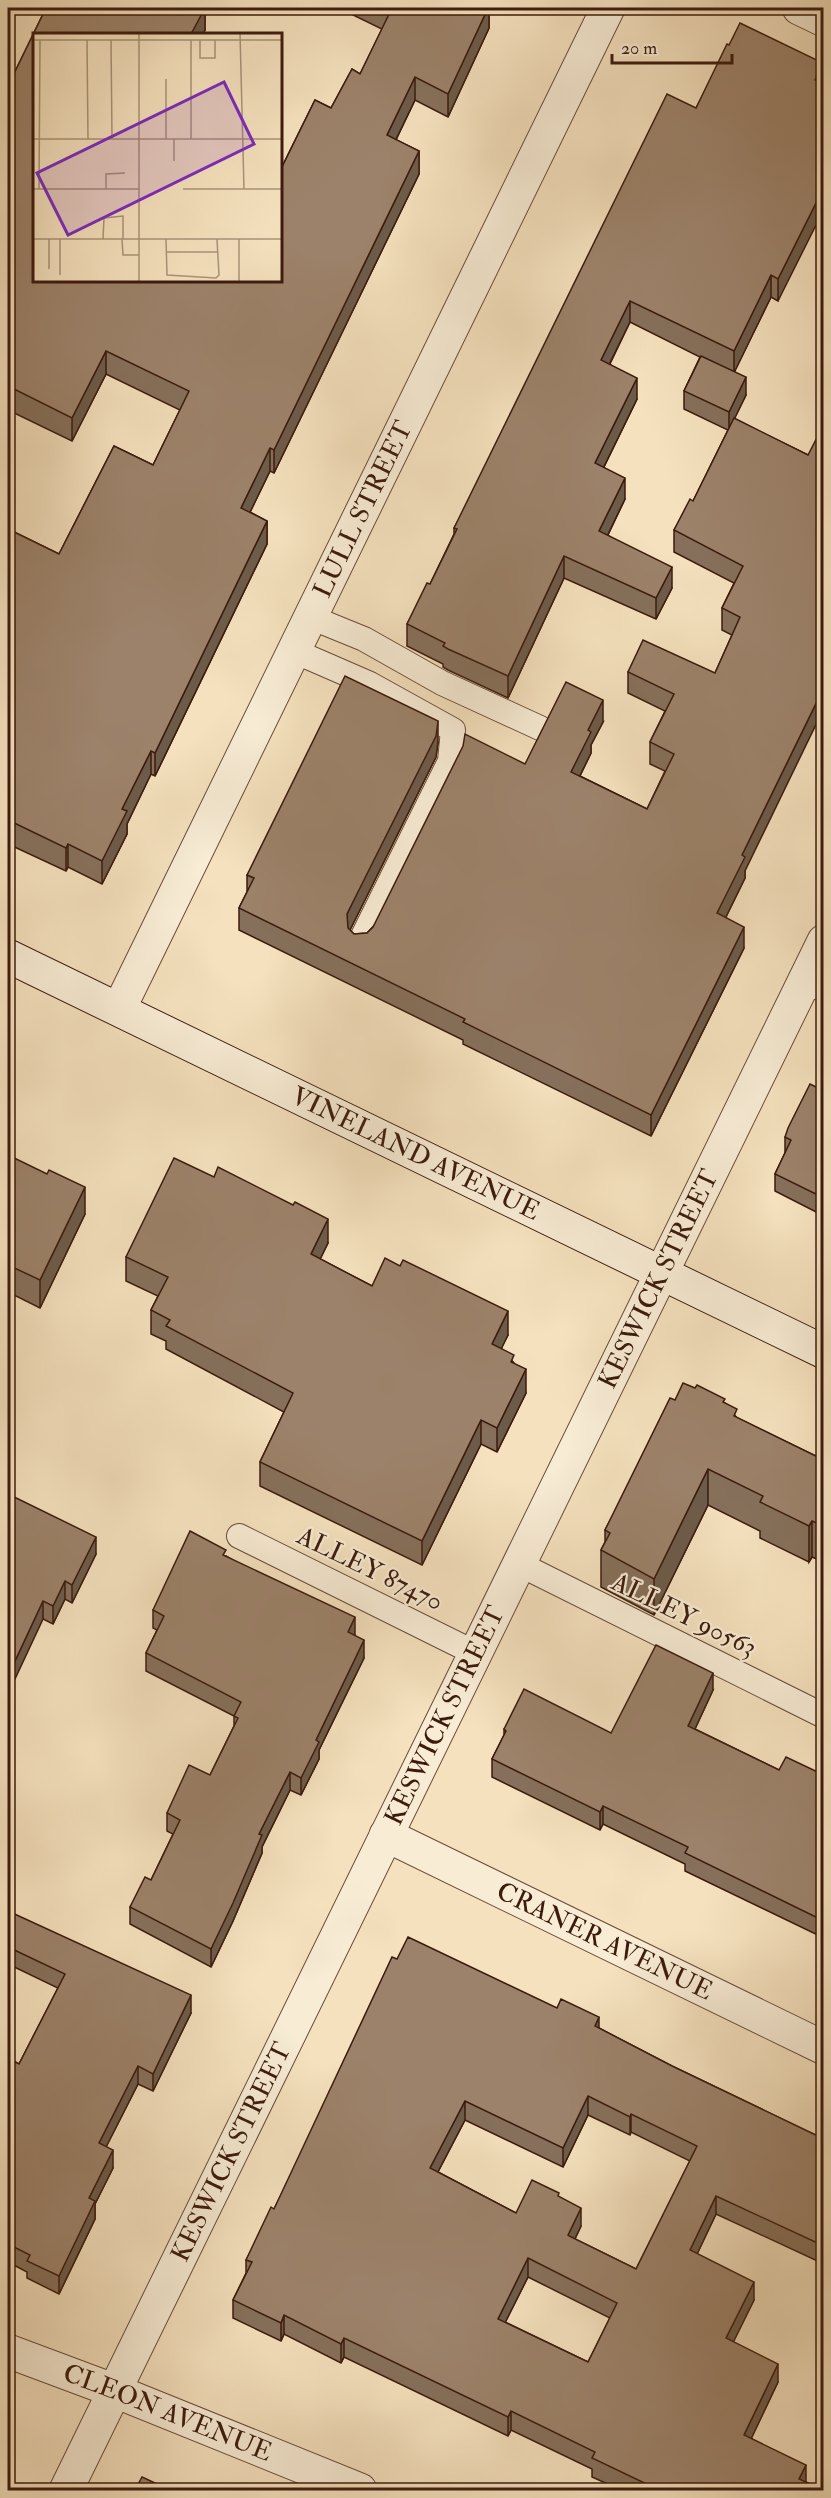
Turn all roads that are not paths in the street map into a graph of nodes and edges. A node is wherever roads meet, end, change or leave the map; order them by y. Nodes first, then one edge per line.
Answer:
1 (608, 8) edge
2 (799, 8) edge
3 (824, 20) edge
4 (310, 617) junction
5 (294, 651) junction
6 (540, 728) edge
7 (824, 941) edge
8 (360, 942) edge
9 (8, 956) edge
10 (814, 986) edge
11 (119, 1009) junction
12 (661, 1272) junction
13 (824, 1352) edge
14 (239, 1536) dead end
15 (519, 1564) junction
16 (476, 1653) junction
17 (824, 1716) edge
18 (386, 1835) junction
19 (824, 2048) edge
20 (8, 2351) edge
21 (115, 2391) junction
22 (66, 2490) edge
23 (360, 2490) edge

1 - 4 street, LULL STREET
2 - 3 street
4 - 5 street, LULL STREET
4 - 6 lane
5 - 8 lane
5 - 11 street, LULL STREET
7 - 10 street, KESWICK STREET
9 - 11 street, VINELAND AVENUE
10 - 12 street, KESWICK STREET
11 - 12 street, VINELAND AVENUE
12 - 13 street, VINELAND AVENUE
12 - 15 street, KESWICK STREET
14 - 16 lane, ALLEY 87470
15 - 16 street, KESWICK STREET
15 - 17 lane, ALLEY 90563
16 - 18 street, KESWICK STREET
18 - 19 street, CRANER AVENUE
18 - 21 street, KESWICK STREET
20 - 21 street, CLEON AVENUE
21 - 22 street, KESWICK STREET
21 - 23 street, CLEON AVENUE

